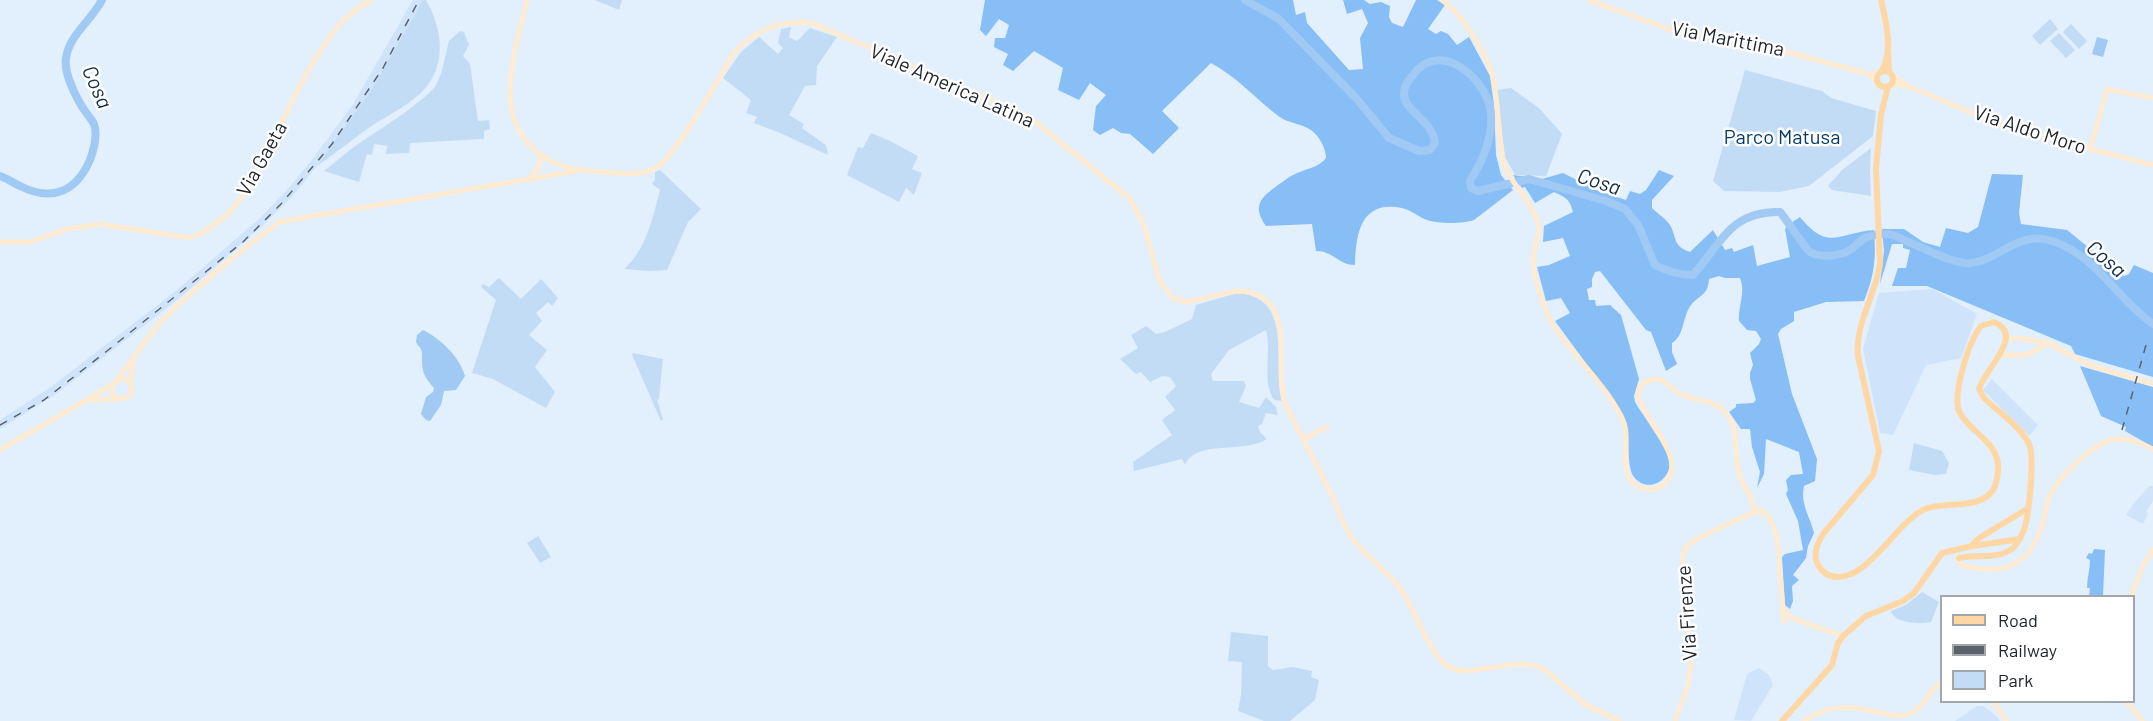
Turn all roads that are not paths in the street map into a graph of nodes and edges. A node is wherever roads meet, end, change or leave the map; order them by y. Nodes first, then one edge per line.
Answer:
1 (371, 0) edge
2 (527, 0) edge
3 (1442, 0) edge
4 (1588, 0) edge
5 (1881, 0) edge
6 (1887, 47) junction
7 (1880, 73) junction
8 (1869, 74) junction
9 (1890, 74) junction
10 (1879, 85) junction
11 (1889, 86) junction
12 (1910, 87) junction
13 (2153, 98) edge
14 (1882, 111) junction
15 (2090, 150) junction
16 (541, 156) junction
17 (555, 164) junction
18 (2153, 165) edge
19 (583, 170) junction
20 (550, 175) junction
21 (530, 178) junction
22 (0, 242) edge
23 (2006, 338) junction
24 (2048, 343) junction
25 (1999, 355) junction
26 (136, 356) junction
27 (115, 382) junction
28 (130, 383) junction
29 (2151, 383) edge
30 (118, 399) junction
31 (83, 401) junction
32 (1327, 427) dead end
33 (1303, 439) junction
34 (2153, 449) edge
35 (0, 450) edge
36 (2027, 509) junction
37 (1754, 512) junction
38 (2020, 539) junction
39 (1972, 546) junction
40 (2153, 549) edge
41 (2150, 558) edge
42 (1959, 562) joint
43 (2132, 595) edge
44 (1781, 606) junction
45 (1784, 622) dead end
46 (1843, 636) junction
47 (1940, 682) edge
48 (1995, 703) edge
49 (2128, 703) edge
50 (1675, 720) edge
51 (1619, 721) edge
52 (1782, 721) edge
53 (1804, 721) edge
54 (2006, 721) edge
55 (2143, 721) edge

1 - 22 main road, Via Gaeta
2 - 16 main road, Viale America Latina
3 - 37 main road
4 - 8 main road, Via Marittima
5 - 6 main road
6 - 7 main road
6 - 9 main road
7 - 8 main road, Via Marittima
7 - 9 main road
7 - 10 main road
8 - 10 main road
9 - 11 main road
9 - 12 main road, Via Aldo Moro
10 - 11 main road
10 - 14 main road
11 - 12 main road, Via Aldo Moro
11 - 14 main road
12 - 15 main road, Via Aldo Moro
13 - 15 main road
14 - 23 main road
15 - 18 main road, Via Aldo Moro
16 - 17 main road, Viale America Latina
16 - 21 main road
17 - 19 main road, Viale America Latina
17 - 20 main road
19 - 20 main road
19 - 33 main road, Viale America Latina
20 - 21 main road
21 - 26 main road
23 - 24 main road
23 - 25 main road
24 - 25 main road
24 - 29 main road
25 - 36 main road
26 - 27 main road
26 - 28 main road
27 - 28 main road
27 - 30 main road
27 - 31 main road
28 - 30 main road
30 - 31 main road
31 - 35 main road
32 - 33 main road
33 - 51 main road, Viale America Latina
34 - 42 main road
36 - 38 main road
36 - 39 main road
37 - 44 main road
37 - 50 main road, Via Firenze
38 - 39 main road
38 - 42 main road
39 - 46 main road
40 - 41 main road
41 - 43 main road
44 - 45 main road
44 - 46 main road
46 - 52 main road
47 - 53 main road
48 - 54 main road
49 - 55 main road

